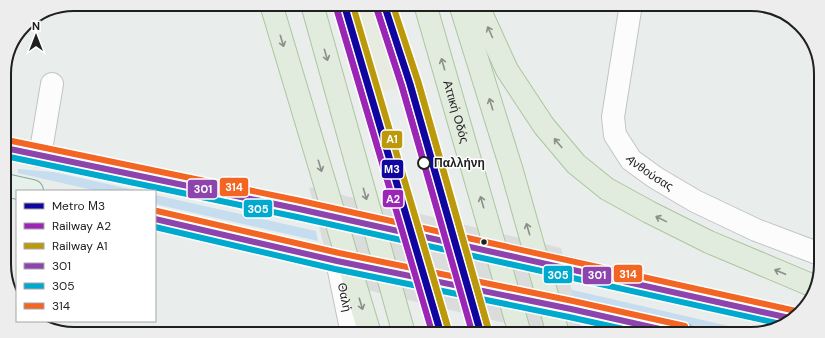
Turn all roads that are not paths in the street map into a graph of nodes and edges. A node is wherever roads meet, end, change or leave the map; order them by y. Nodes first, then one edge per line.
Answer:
1 (273, 11) edge
2 (314, 11) edge
3 (428, 11) edge
4 (462, 11) edge
5 (480, 11) edge
6 (630, 11) edge
7 (52, 84) dead end
8 (11, 149) edge
9 (40, 156) junction
10 (11, 186) edge
11 (28, 190) edge
12 (156, 219) edge
13 (814, 252) edge
14 (337, 260) junction
15 (811, 285) edge
16 (785, 317) edge
17 (350, 327) edge
18 (368, 327) edge
19 (402, 327) edge
20 (518, 327) edge
21 (556, 327) edge
22 (652, 327) edge

1 -> 18 highway
2 -> 19 highway
20 -> 3 highway, Αττική Οδός
21 -> 4 highway
15 -> 5 highway
6 - 13 street, Ανθούσας
7 - 9 street
8 - 9 main road
9 - 16 main road, bridge
10 - 11 main road
12 - 14 main road
14 - 17 street, Θαλή
14 - 22 main road, bridge

